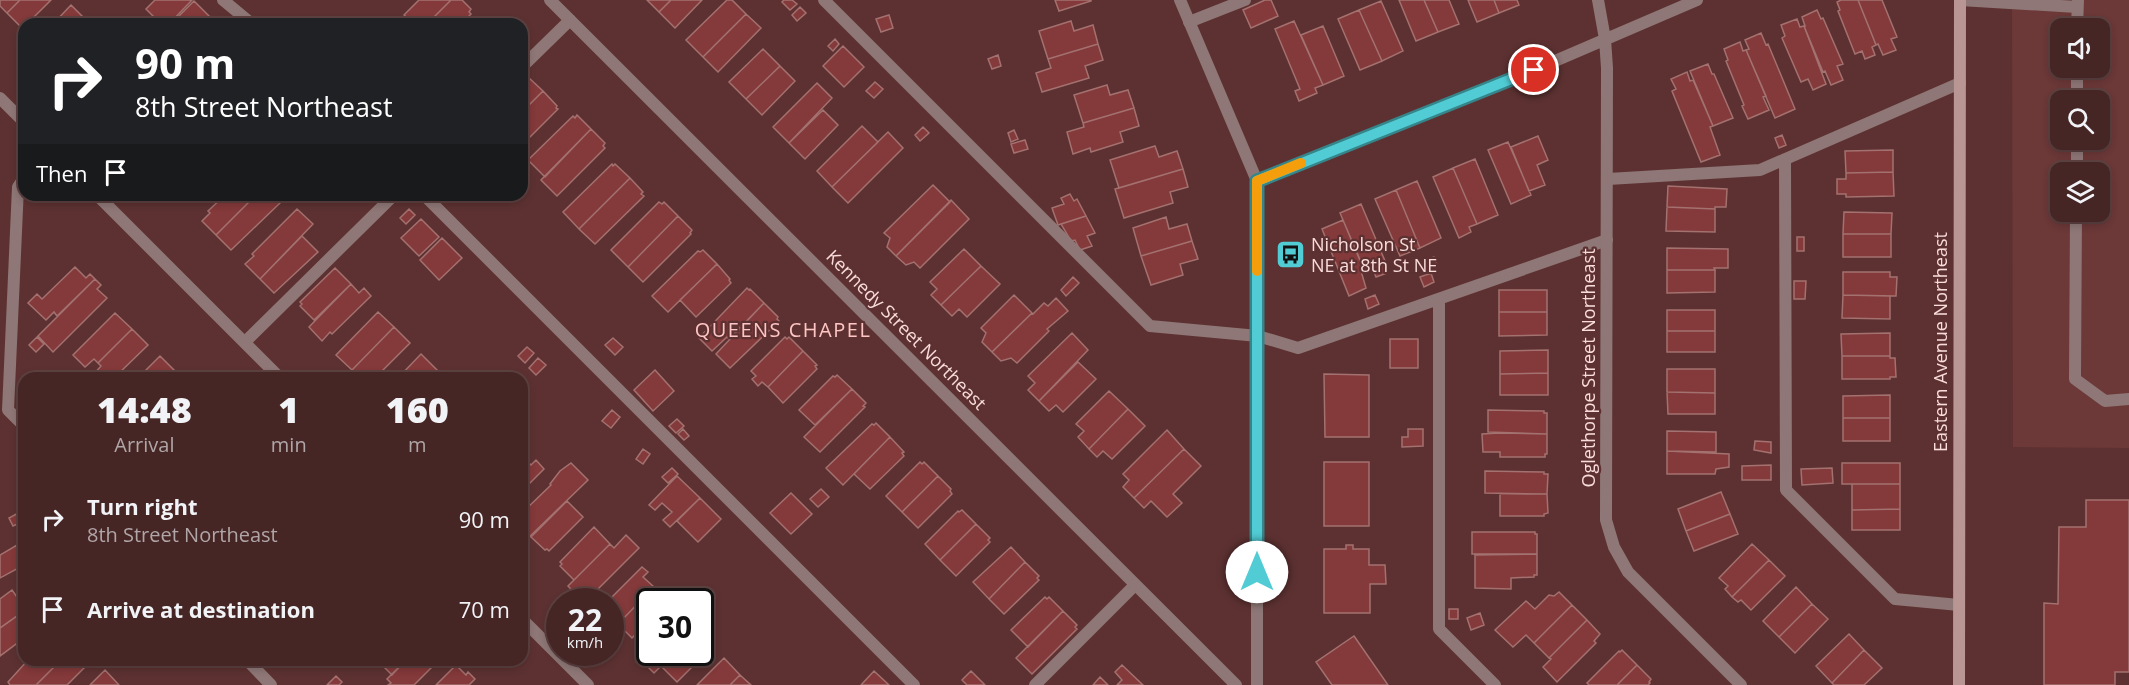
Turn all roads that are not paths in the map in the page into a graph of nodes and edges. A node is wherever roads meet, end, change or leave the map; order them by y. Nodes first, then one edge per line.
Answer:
1 (223, 0) edge
2 (550, 0) edge
3 (1180, 0) edge
4 (1245, 0) edge
5 (1598, 0) edge
6 (1697, 0) edge
7 (1960, 0) edge
8 (828, 1) edge
9 (2078, 3) edge
10 (245, 18) edge
11 (2077, 18) edge
12 (570, 20) junction
13 (1189, 22) junction
14 (1605, 39) junction
15 (528, 61) edge
16 (1960, 82) junction
17 (0, 98) edge
18 (18, 116) edge
19 (1785, 159) junction
20 (1608, 179) junction
21 (1257, 181) junction
22 (18, 186) edge
23 (103, 201) edge
24 (388, 201) edge
25 (430, 201) edge
26 (2076, 222) edge
27 (1607, 240) junction
28 (1439, 299) junction
29 (1258, 336) junction
30 (245, 342) junction
31 (274, 372) edge
32 (2129, 399) edge
33 (18, 420) edge
34 (1136, 585) junction
35 (1959, 605) junction
36 (528, 625) edge
37 (253, 666) edge
38 (271, 685) edge
39 (588, 685) edge
40 (914, 685) edge
41 (1035, 685) edge
42 (1236, 685) edge
43 (1257, 685) edge
44 (1495, 685) edge
45 (1741, 685) edge
46 (1959, 685) edge

1 - 10 street
2 - 12 street, Kennedy Street Northeast
3 - 13 street
4 - 13 street
5 - 14 street, Oglethorpe Street Northeast
6 - 14 street
7 - 9 street
7 - 16 street, Eastern Avenue Northeast
8 - 29 street
9 - 11 street
12 - 15 street
12 - 34 street, Kennedy Street Northeast
13 - 21 street
14 - 20 street, Oglethorpe Street Northeast
14 - 21 street
16 - 19 street
16 - 35 street, Eastern Avenue Northeast
17 - 18 street
19 - 20 street
19 - 35 street
20 - 27 street, Oglethorpe Street Northeast
21 - 29 street
22 - 33 street
23 - 30 street
24 - 30 street
25 - 40 street
26 - 32 street
27 - 28 street
27 - 45 street, Oglethorpe Street Northeast
28 - 29 street
28 - 44 street
29 - 43 street
30 - 31 street
34 - 41 street
34 - 42 street, Kennedy Street Northeast
35 - 46 street, Eastern Avenue Northeast
36 - 39 street
37 - 38 street

